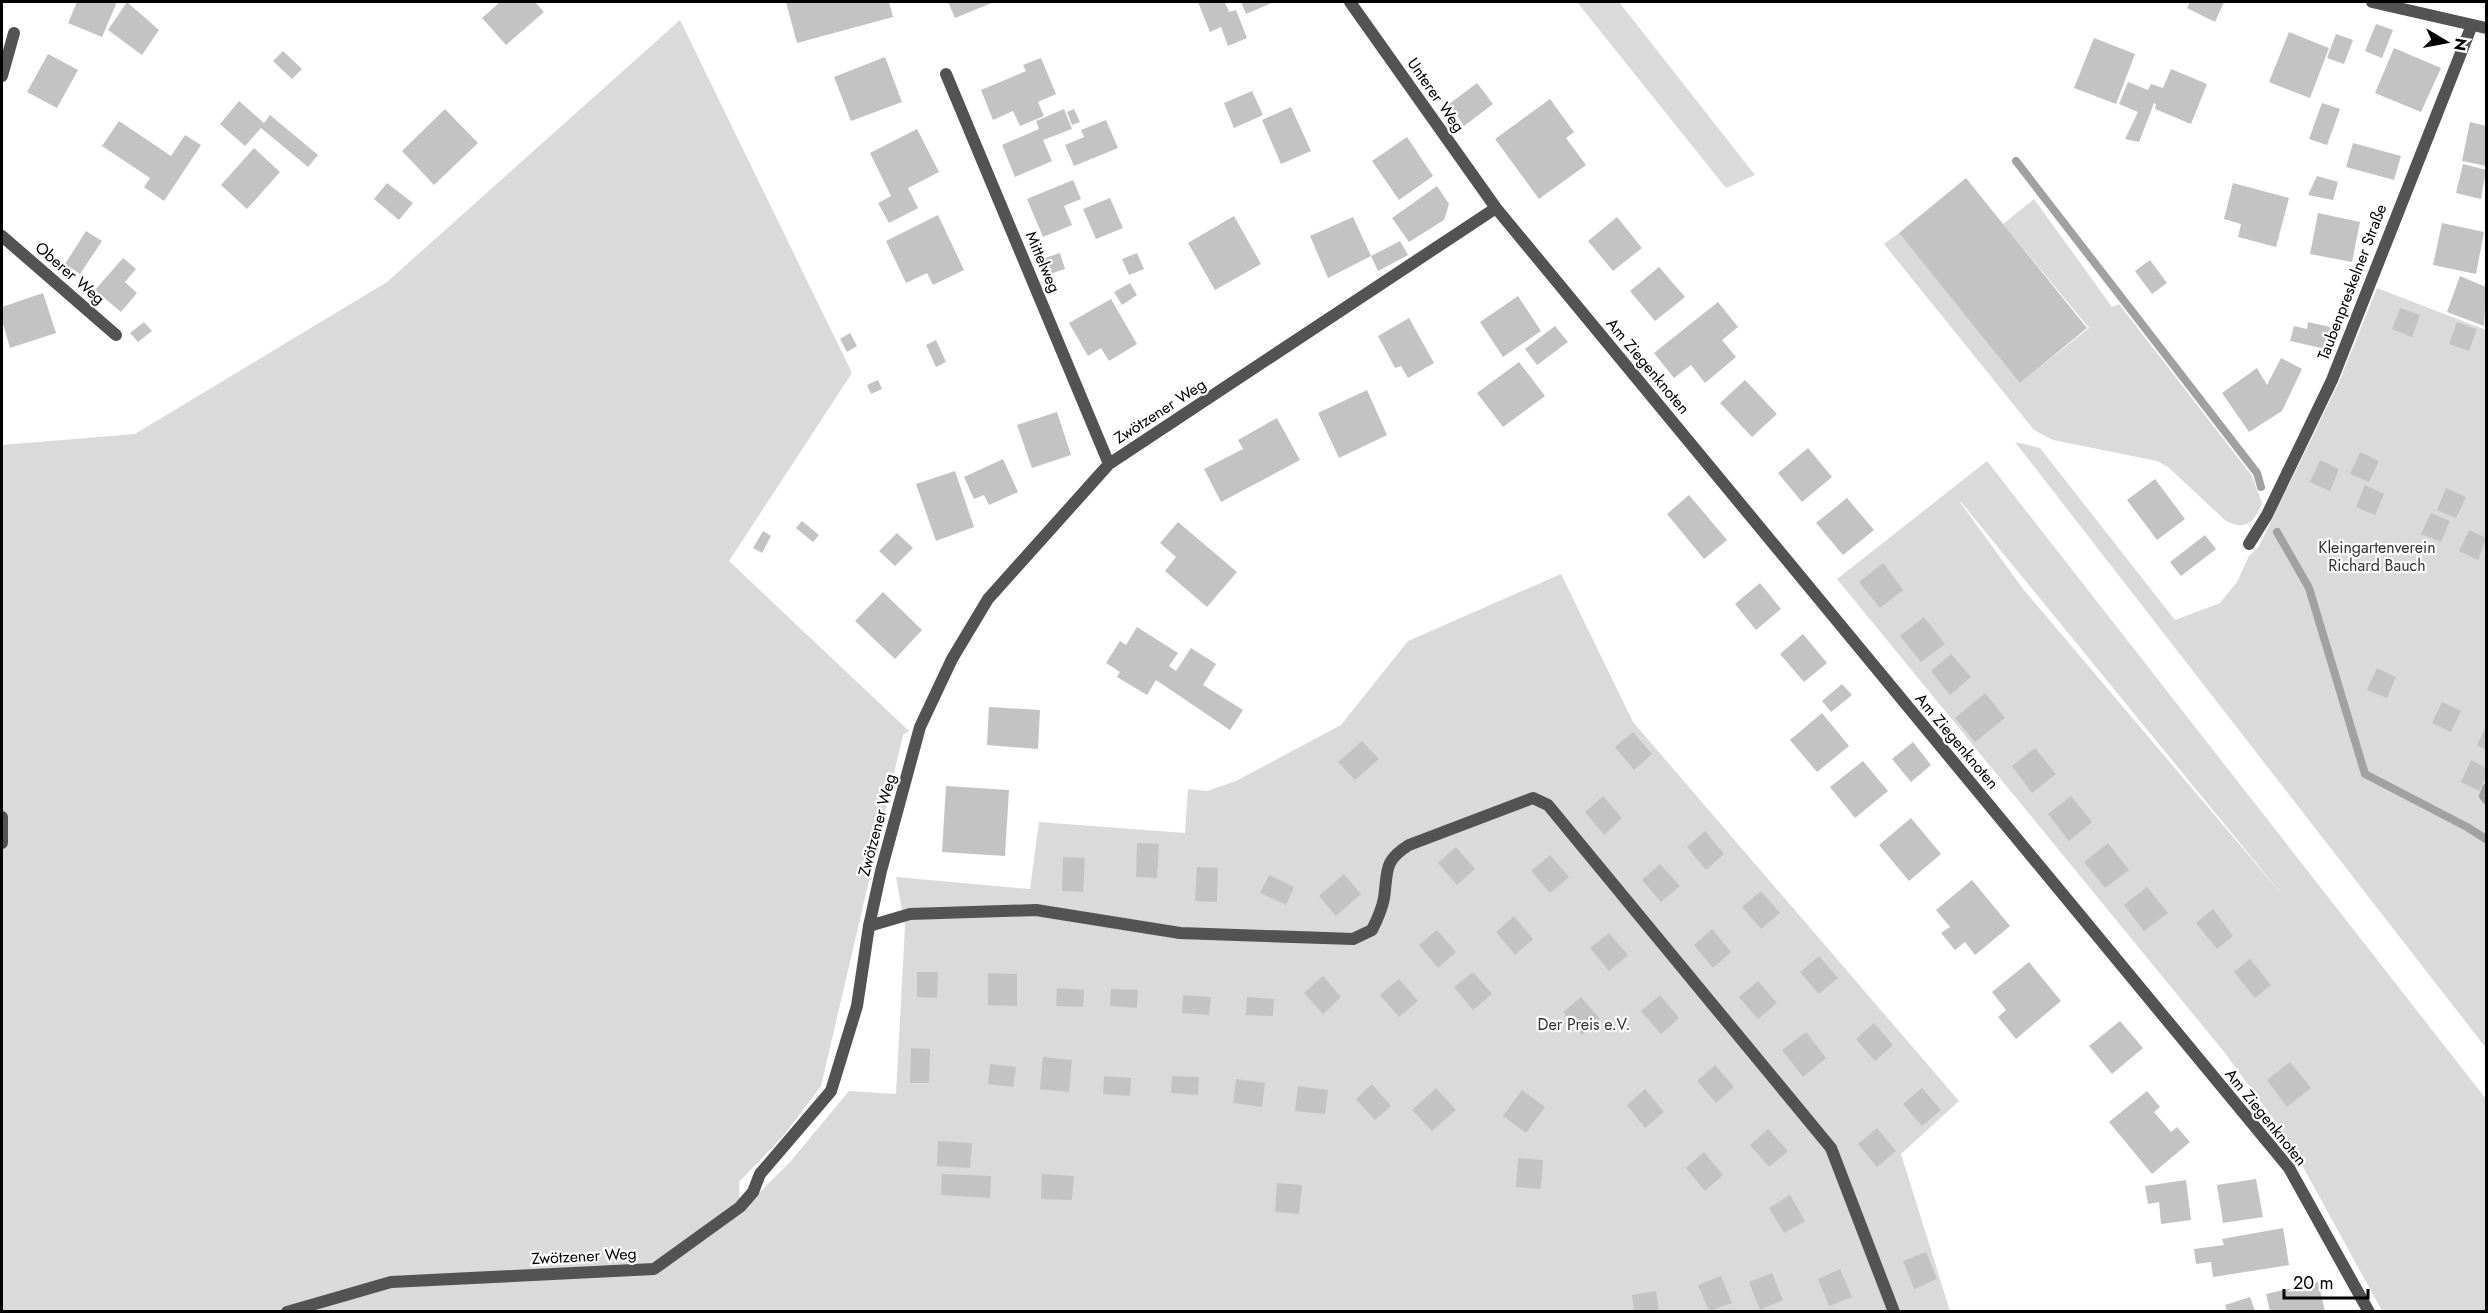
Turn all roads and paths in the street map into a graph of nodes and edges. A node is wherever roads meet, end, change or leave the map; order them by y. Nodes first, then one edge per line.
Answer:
1 (1350, 2) edge
2 (2372, 2) edge
3 (2472, 25) junction
4 (2487, 28) edge
5 (14, 33) dead end
6 (946, 74) dead end
7 (2, 76) edge
8 (1496, 208) junction
9 (2, 236) edge
10 (116, 335) dead end
11 (1109, 464) junction
12 (2249, 544) dead end
13 (2, 817) edge
14 (2, 843) edge
15 (869, 926) junction
16 (287, 1311) edge
17 (1894, 1311) edge
18 (2369, 1311) edge

1 - 8 street, Unterer Weg
2 - 3 street
3 - 4 street
3 - 12 street, Taubenpreskelner Straße
5 - 7 street
6 - 11 street, Mittelweg
8 - 11 street, Zwötzener Weg
8 - 18 street, Am Ziegenknoten
9 - 10 street, Oberer Weg
11 - 15 street, Zwötzener Weg
13 - 14 street
15 - 16 street, Zwötzener Weg
15 - 17 street

